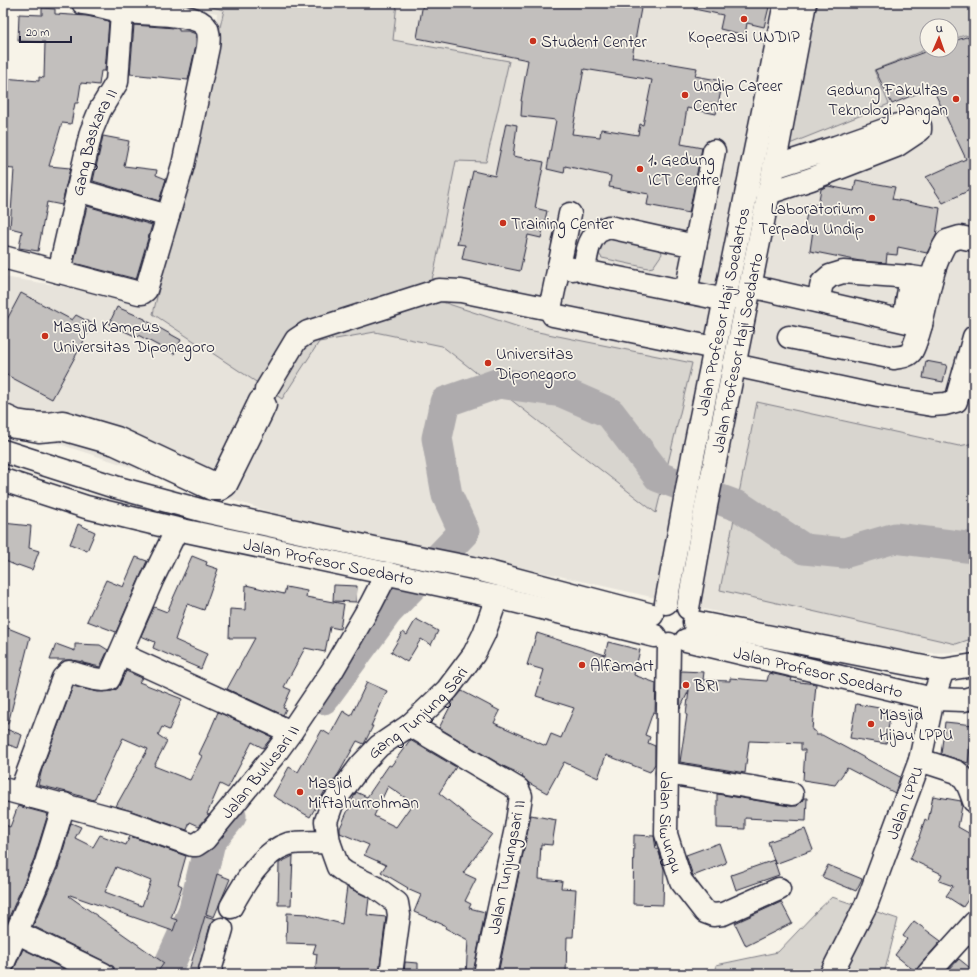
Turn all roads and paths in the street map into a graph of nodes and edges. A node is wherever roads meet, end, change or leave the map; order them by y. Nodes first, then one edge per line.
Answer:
1 (92, 3) edge
2 (785, 3) edge
3 (805, 3) edge
4 (159, 9) edge
5 (122, 12) junction
6 (714, 151) dead end
7 (774, 166) junction
8 (77, 190) junction
9 (768, 192) junction
10 (570, 214) dead end
11 (168, 216) junction
12 (974, 240) edge
13 (695, 246) junction
14 (3, 257) edge
15 (560, 266) junction
16 (584, 271) junction
17 (58, 272) junction
18 (921, 278) junction
19 (750, 286) junction
20 (686, 292) junction
21 (726, 300) junction
22 (818, 301) junction
23 (550, 309) junction
24 (913, 322) junction
25 (789, 337) dead end
26 (974, 337) edge
27 (715, 348) junction
28 (734, 365) junction
29 (266, 390) dead end
30 (965, 399) edge
31 (3, 415) edge
32 (3, 422) edge
33 (3, 451) edge
34 (693, 456) joint
35 (3, 480) edge
36 (212, 489) junction
37 (204, 511) junction
38 (177, 529) junction
39 (395, 575) junction
40 (497, 597) junction
41 (673, 624) junction
42 (120, 654) junction
43 (974, 665) edge
44 (943, 670) junction
45 (974, 697) edge
46 (933, 699) junction
47 (410, 725) junction
48 (291, 732) junction
49 (920, 760) junction
50 (667, 772) junction
51 (11, 791) edge
52 (792, 794) dead end
53 (974, 801) edge
54 (64, 804) junction
55 (329, 842) junction
56 (779, 889) dead end
57 (231, 908) dead end
58 (974, 923) edge
59 (222, 929) dead end
60 (16, 932) junction
61 (3, 964) edge
62 (103, 974) edge
63 (209, 974) edge
64 (391, 974) edge
65 (485, 974) edge
66 (831, 974) edge
67 (928, 974) edge

1 - 5 street
2 - 21 street, Jalan Profesor Haji Soedartos
3 - 7 street, Jalan Profesor Haji Soedarto
4 - 5 street
4 - 11 street
5 - 8 street, Gang Baskara II
6 - 13 street
7 - 9 street, Jalan Profesor Haji Soedarto
7 - 9 street
8 - 11 street
8 - 17 street, Gang Baskara II
9 - 19 street, Jalan Profesor Haji Soedarto
10 - 15 street
11 - 17 street
12 - 18 street
13 - 16 street
13 - 20 street
14 - 17 street
15 - 16 street
15 - 23 street
16 - 20 street
18 - 22 street
18 - 24 street
19 - 22 street
19 - 28 street, Jalan Profesor Haji Soedarto
20 - 21 street
21 - 27 street, Jalan Profesor Haji Soedartos
22 - 24 street
23 - 27 street
23 - 29 street
24 - 25 street
26 - 30 street
27 - 34 street, Jalan Profesor Haji Soedartos
28 - 30 street
28 - 41 street, Jalan Profesor Haji Soedarto
31 - 36 street
32 - 36 street
33 - 37 street, Jalan Profesor Soedarto
34 - 41 street, Jalan Profesor Haji Soedarto
35 - 38 street, Jalan Profesor Soedarto
36 - 37 street
37 - 41 street, Jalan Profesor Soedarto
38 - 39 street, Jalan Profesor Soedarto
38 - 42 street
39 - 40 street, Jalan Profesor Soedarto
39 - 48 street, Jalan Bulusari II
40 - 41 street, Jalan Profesor Soedarto
40 - 47 street, Gang Tunjung Sari
41 - 44 street, Jalan Profesor Soedarto
41 - 46 street, Jalan Profesor Soedarto
41 - 50 street, Jalan Siwungu
42 - 48 street
42 - 51 street
43 - 44 street, Jalan Profesor Soedarto
44 - 46 street, Jalan LPPU
45 - 46 street, Jalan Profesor Soedarto
46 - 49 street, Jalan LPPU
47 - 55 street, Gang Tunjung Sari
47 - 65 street, Jalan Tunjungsari II
48 - 54 street, Jalan Bulusari II
49 - 53 street
49 - 66 street, Jalan LPPU
50 - 52 street
50 - 56 street, Jalan Siwungu
51 - 54 street
54 - 60 street
55 - 57 street
55 - 64 street, Gang Tunjung Sari
58 - 67 street
59 - 63 street
60 - 61 street
60 - 62 street

